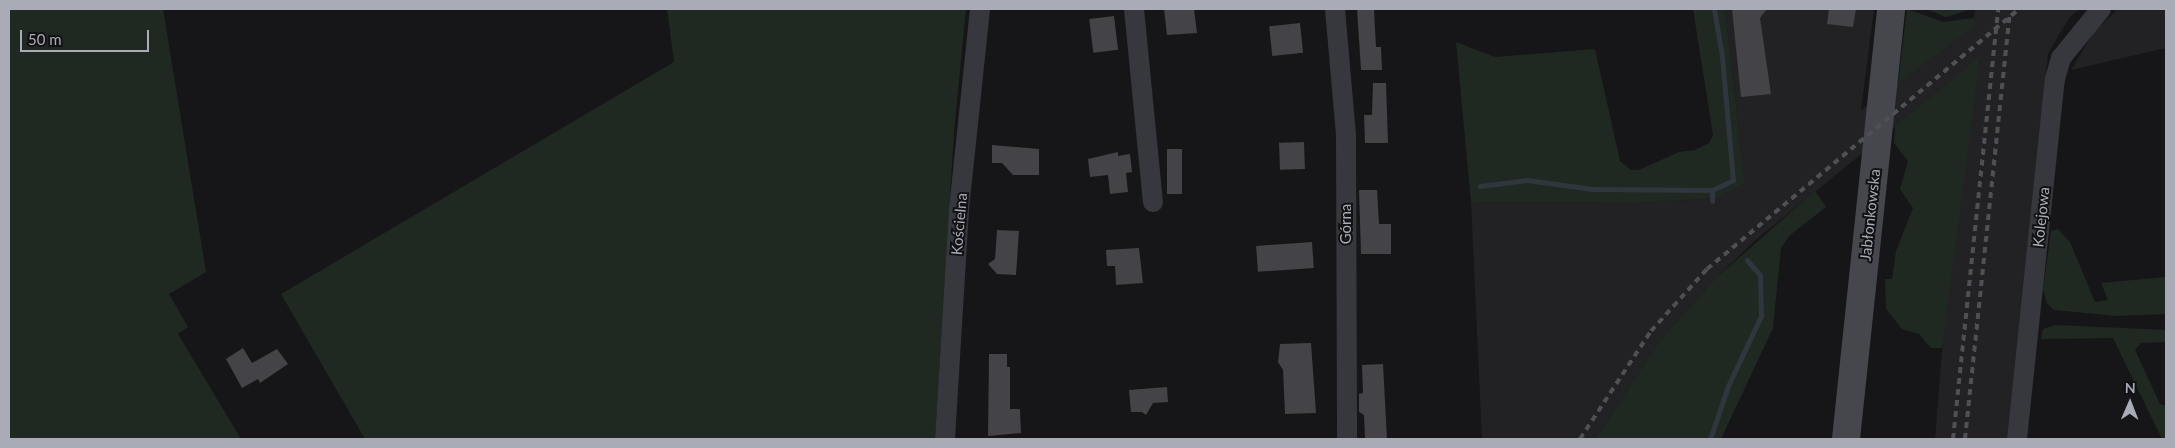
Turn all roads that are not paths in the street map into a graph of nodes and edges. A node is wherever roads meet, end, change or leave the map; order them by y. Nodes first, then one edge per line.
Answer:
1 (980, 9) edge
2 (1134, 9) edge
3 (1334, 9) edge
4 (1891, 9) edge
5 (2101, 9) edge
6 (1153, 202) dead end
7 (1846, 433) edge
8 (945, 439) edge
9 (1347, 439) edge
10 (2017, 439) edge

1 - 8 street, Kościelna
2 - 6 street
3 - 9 street, Górna
4 - 7 main road, Jabłonkowska
5 - 10 street, Kolejowa

